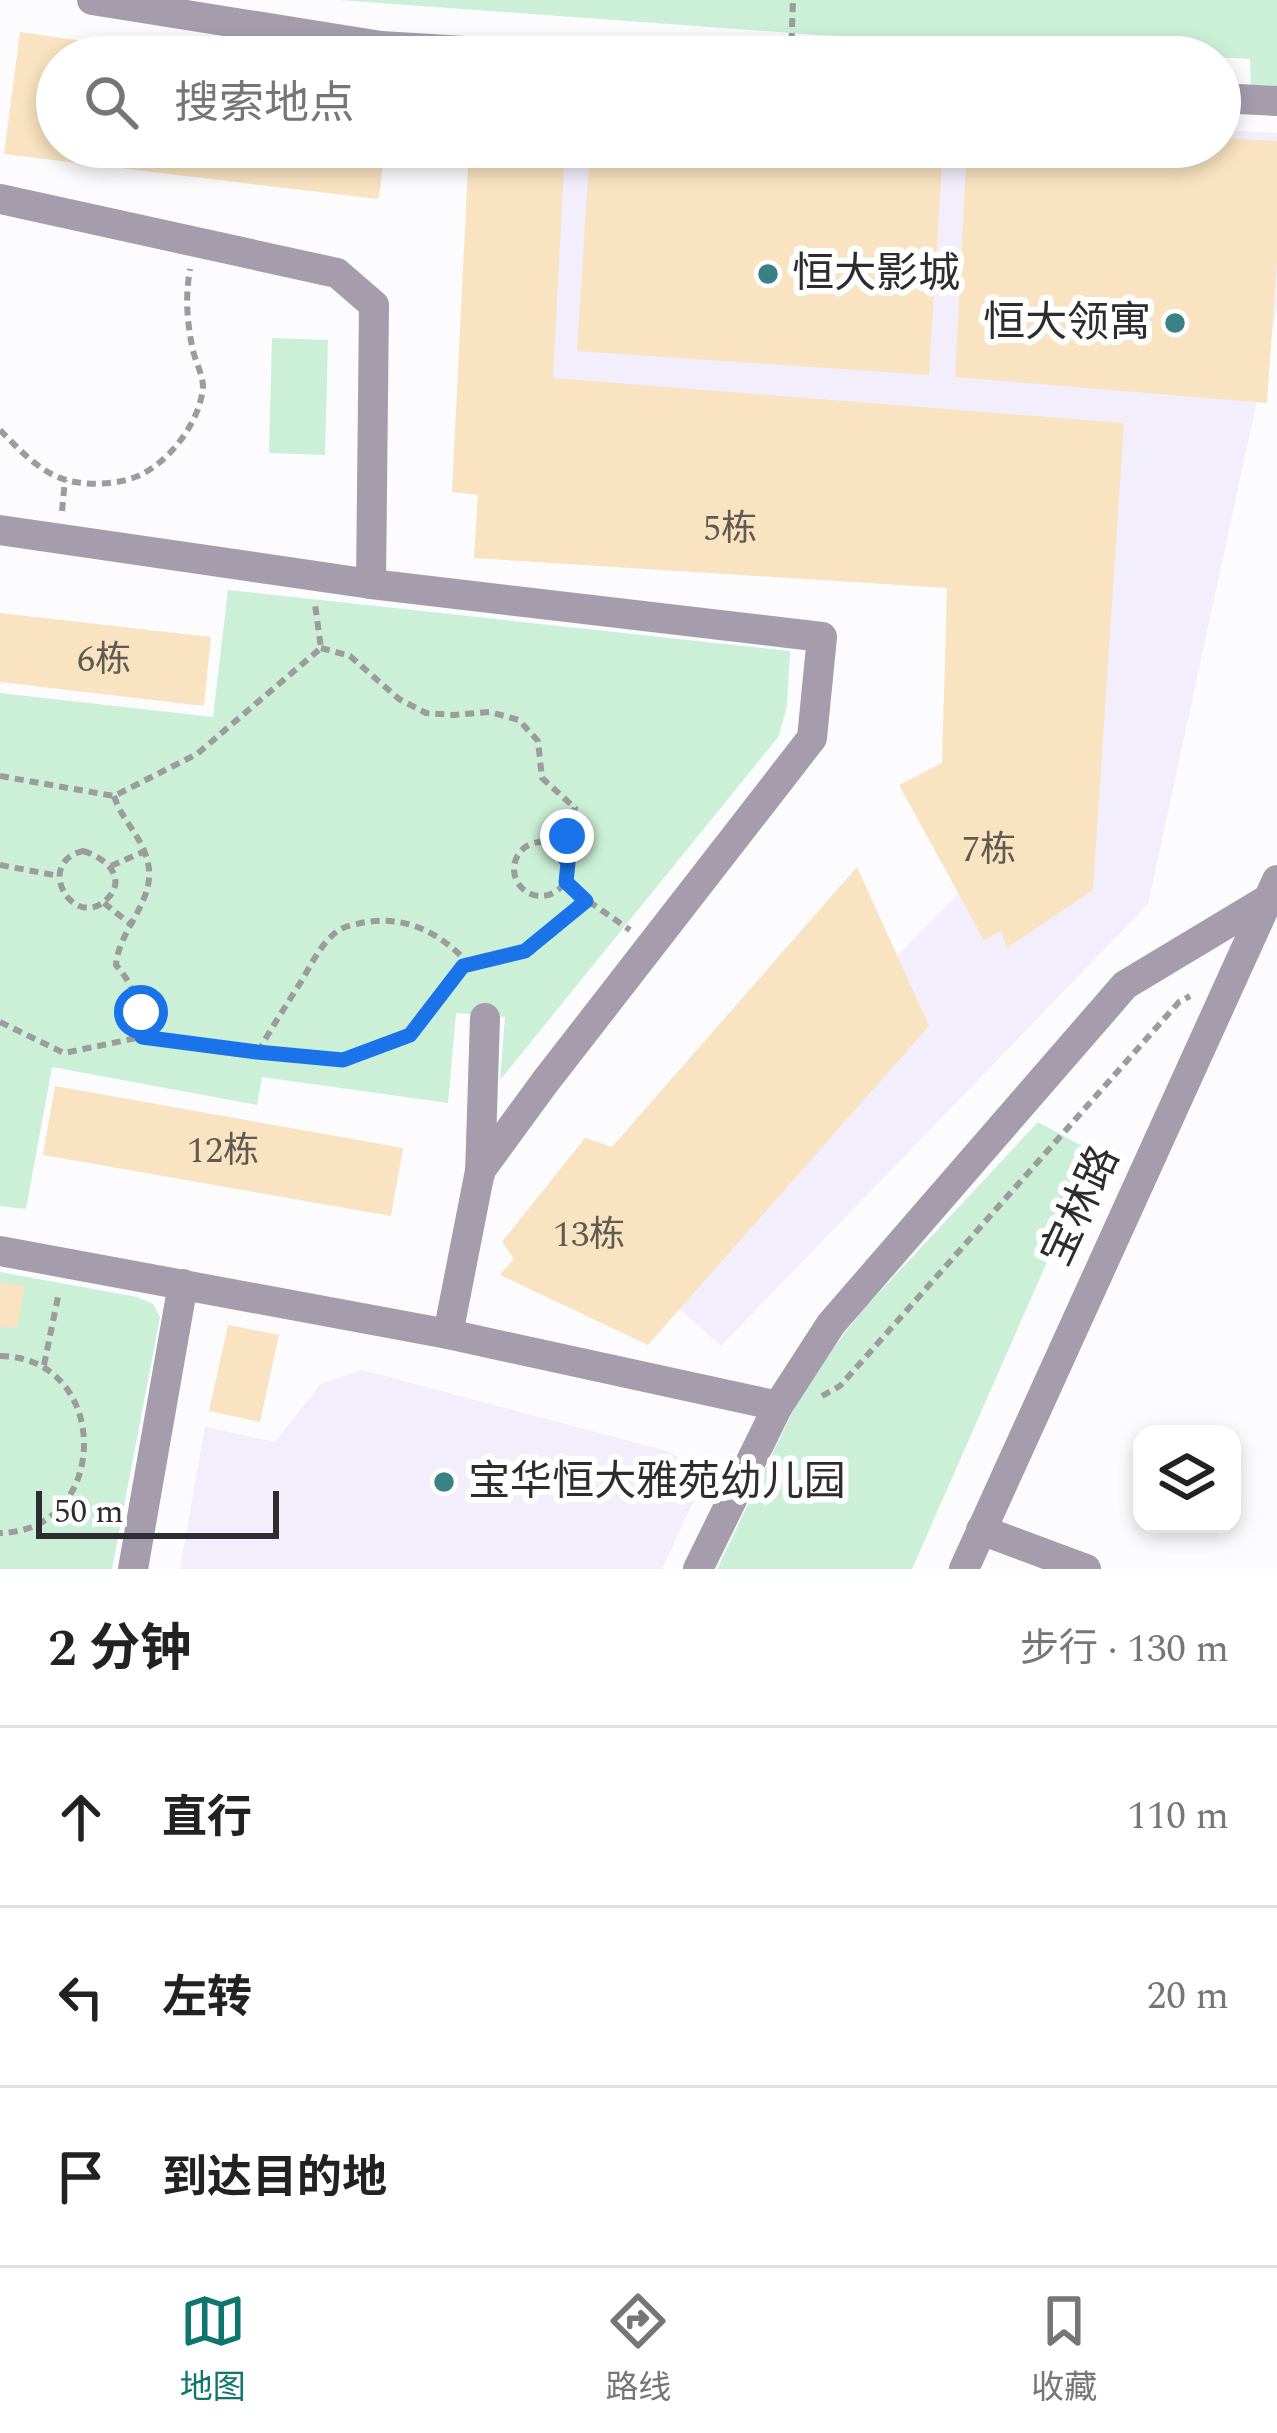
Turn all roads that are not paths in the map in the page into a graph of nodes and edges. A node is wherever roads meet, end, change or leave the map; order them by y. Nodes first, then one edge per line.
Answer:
1 (92, 0) edge
2 (318, 36) edge
3 (1241, 99) edge
4 (1277, 101) edge
5 (0, 199) edge
6 (0, 530) edge
7 (371, 584) junction
8 (1273, 889) edge
9 (485, 1018) dead end
10 (479, 1175) junction
11 (0, 1250) edge
12 (183, 1284) junction
13 (448, 1334) junction
14 (778, 1406) junction
15 (981, 1530) junction
16 (133, 1569) edge
17 (698, 1569) edge
18 (964, 1569) edge
19 (1086, 1569) edge

1 - 2 street
3 - 4 street
5 - 7 street
6 - 7 street
7 - 10 street
8 - 14 street
8 - 15 street, 宝林路
9 - 10 street
10 - 13 street
11 - 12 street
12 - 13 street
12 - 16 street
13 - 14 street
14 - 17 street
15 - 18 street, 宝林路
15 - 19 street

